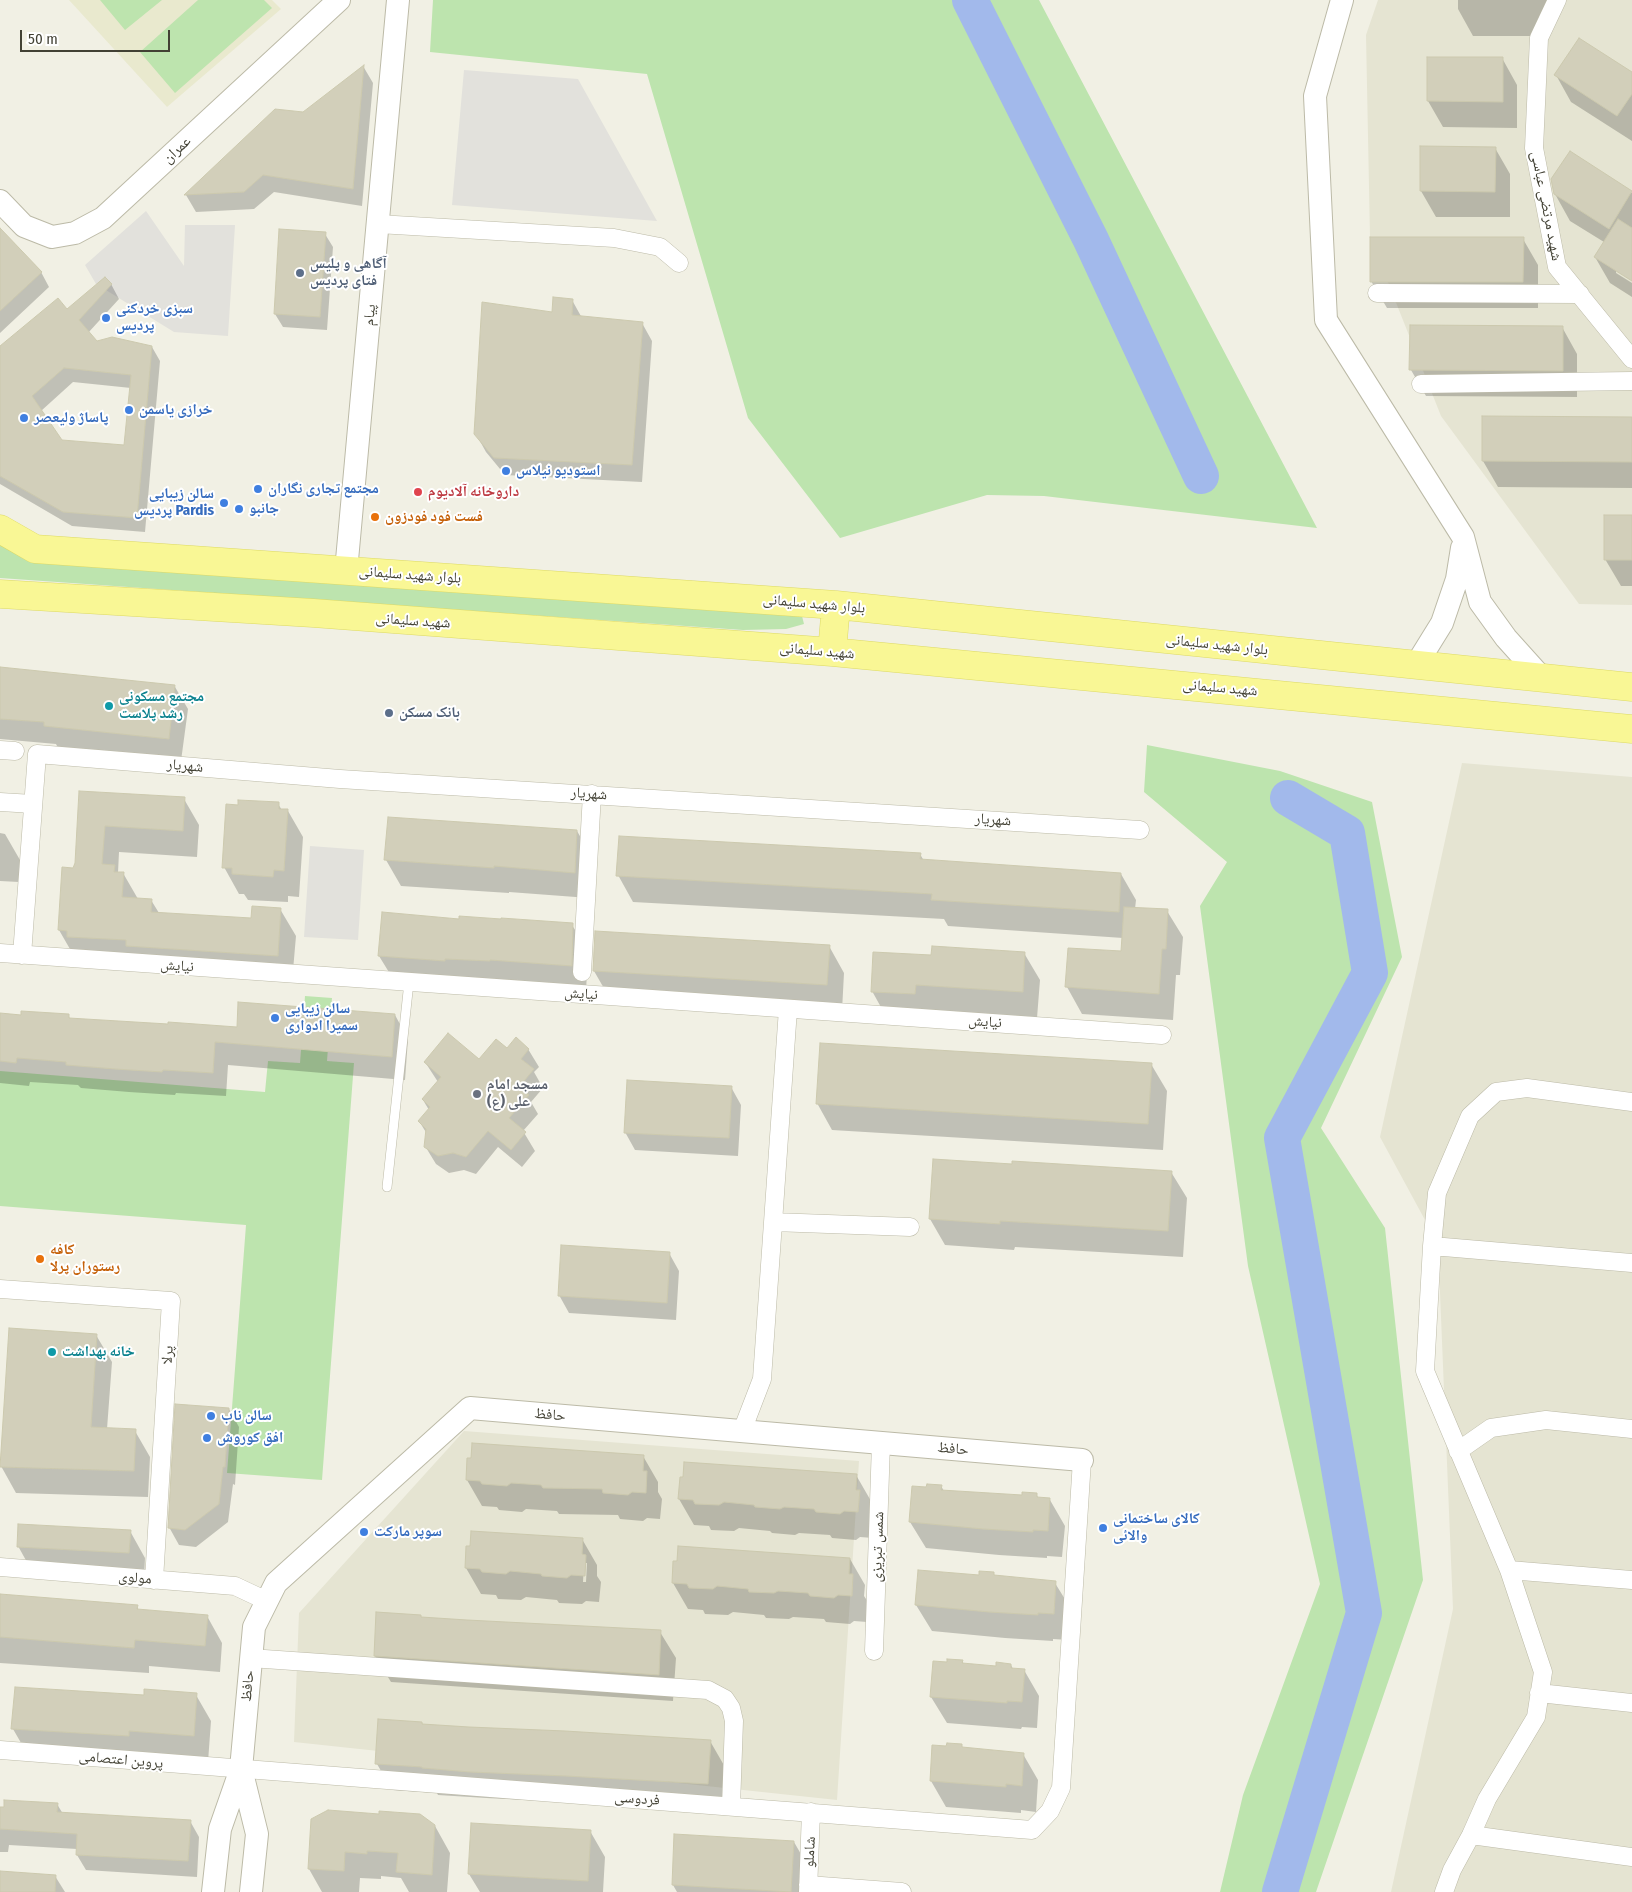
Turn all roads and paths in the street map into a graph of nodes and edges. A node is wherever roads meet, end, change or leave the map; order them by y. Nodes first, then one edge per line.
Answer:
1 (339, 0) edge
2 (398, 0) edge
3 (1342, 0) edge
4 (1557, 0) edge
5 (0, 201) edge
6 (378, 224) junction
7 (679, 263) dead end
8 (1377, 294) dead end
9 (1580, 294) junction
10 (1632, 359) edge
11 (1632, 381) edge
12 (1421, 384) dead end
13 (0, 529) edge
14 (1463, 537) junction
15 (346, 570) junction
16 (0, 594) edge
17 (836, 605) junction
18 (832, 652) junction
19 (1416, 664) junction
20 (1542, 678) junction
21 (1632, 687) edge
22 (1632, 728) edge
23 (592, 794) junction
24 (0, 802) edge
25 (33, 804) junction
26 (1140, 830) dead end
27 (0, 953) edge
28 (22, 955) junction
29 (582, 972) dead end
30 (409, 982) junction
31 (788, 1009) junction
32 (1162, 1035) dead end
33 (1632, 1102) edge
34 (387, 1187) dead end
35 (774, 1222) junction
36 (910, 1227) dead end
37 (1432, 1246) junction
38 (1632, 1264) edge
39 (0, 1289) edge
40 (1632, 1429) edge
41 (742, 1431) junction
42 (881, 1443) junction
43 (1458, 1451) junction
44 (1082, 1460) joint
45 (0, 1568) edge
46 (1509, 1570) junction
47 (154, 1580) junction
48 (1632, 1580) edge
49 (267, 1601) junction
50 (874, 1651) dead end
51 (250, 1658) junction
52 (1540, 1693) junction
53 (1632, 1703) edge
54 (0, 1750) edge
55 (241, 1770) junction
56 (731, 1806) junction
57 (811, 1812) junction
58 (220, 1829) junction
59 (257, 1834) junction
60 (1471, 1835) junction
61 (1632, 1857) edge
62 (808, 1889) edge
63 (213, 1892) edge
64 (251, 1892) edge
65 (902, 1892) edge
66 (1444, 1892) edge

1 - 5 street, عمران
2 - 6 street, پیام
3 - 14 street
4 - 9 street, شهید مرتضی عباسی
6 - 7 street
6 - 15 street, پیام
8 - 9 street
9 - 10 street, شهید مرتضی عباسی
11 - 12 street
13 - 15 main road, بلوار شهید سلیمانی
14 - 19 street
14 - 20 street
15 - 17 main road, بلوار شهید سلیمانی
16 - 18 main road, شهید سلیمانی
17 - 18 main road
17 - 19 main road, بلوار شهید سلیمانی
18 - 22 main road, شهید سلیمانی
19 - 20 main road, بلوار شهید سلیمانی
20 - 21 main road, بلوار شهید سلیمانی
23 - 25 street, شهریار
23 - 26 street, شهریار
23 - 29 street
24 - 25 street
25 - 28 street
27 - 28 street, نیایش
28 - 30 street, نیایش
30 - 31 street, نیایش
30 - 34 lane
31 - 32 street, نیایش
31 - 35 street
33 - 37 street
35 - 36 street
35 - 41 street
37 - 38 street
37 - 43 street
39 - 47 street, پرلا
40 - 43 street
41 - 42 street, حافظ
41 - 49 street, حافظ
42 - 44 street, حافظ
42 - 50 street, شمس تبریزی
43 - 46 street
44 - 57 street, فردوسی
45 - 47 street, مولوی
46 - 48 street
46 - 52 street
47 - 49 street, مولوی
49 - 51 street, حافظ
51 - 55 street, حافظ
51 - 56 street
52 - 53 street
52 - 60 street
54 - 55 street, پروین اعتصامی
55 - 56 street, فردوسی
55 - 58 street, حافظ
55 - 59 street, حافظ
56 - 57 street, فردوسی
57 - 62 street, شاملو
58 - 59 street
58 - 63 street, حافظ
59 - 64 street, حافظ
60 - 61 street
60 - 66 street
62 - 65 street

